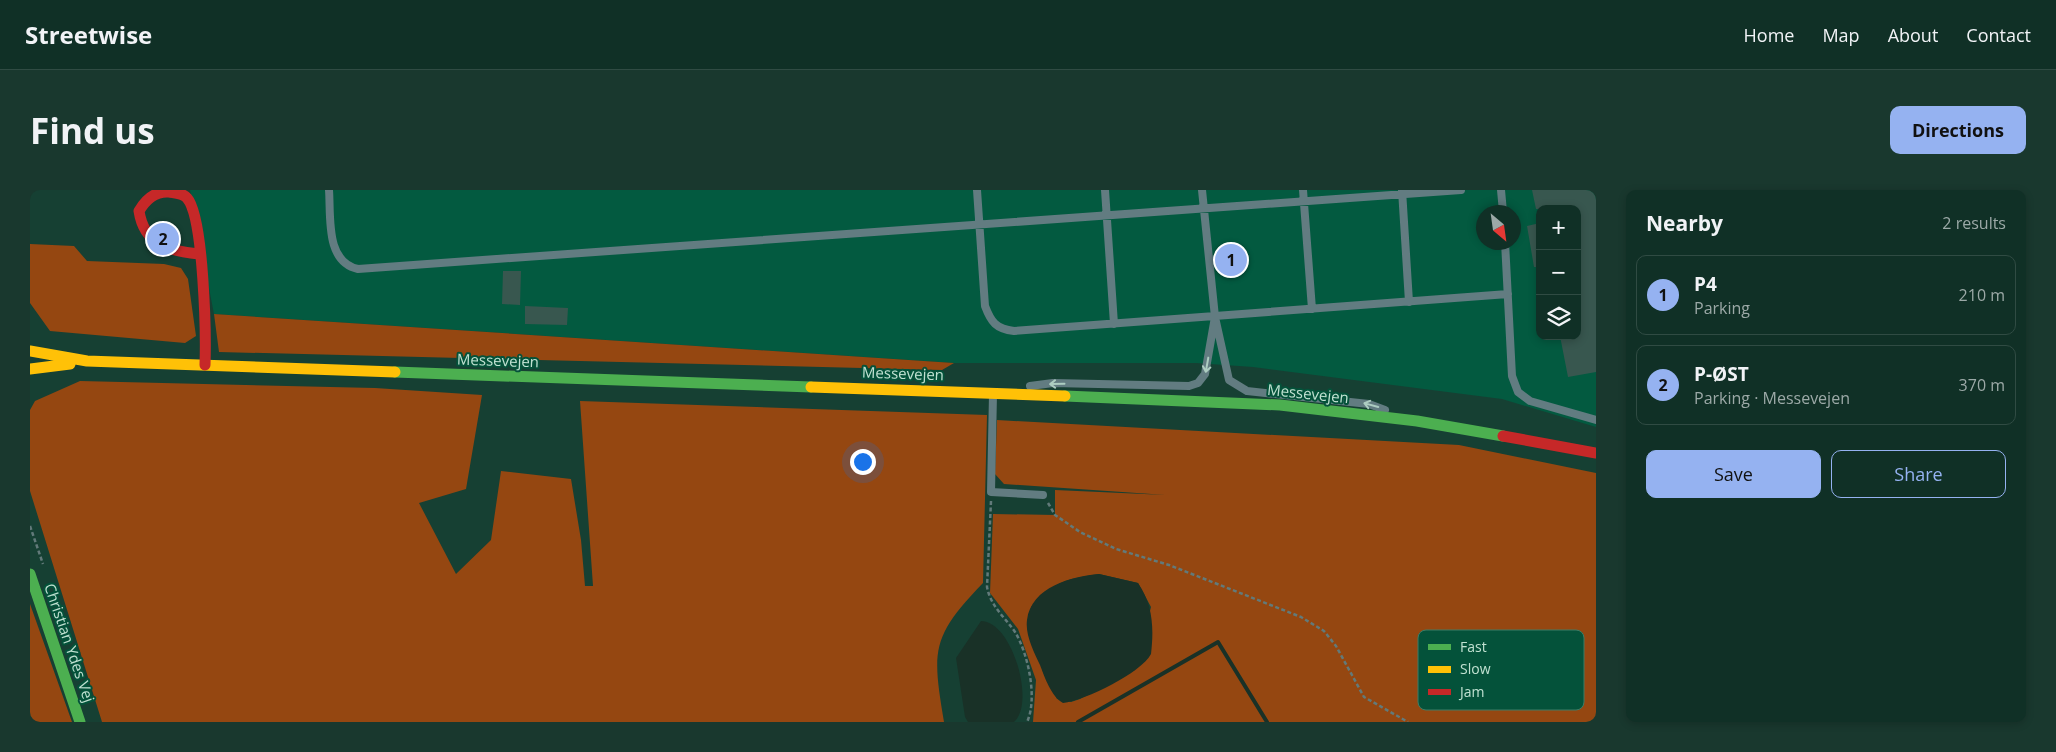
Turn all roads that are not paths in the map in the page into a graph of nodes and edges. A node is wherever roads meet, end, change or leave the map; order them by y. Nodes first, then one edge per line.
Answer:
1 (330, 190) edge
2 (977, 190) edge
3 (1104, 190) edge
4 (1202, 190) edge
5 (1303, 190) edge
6 (1460, 190) edge
7 (1501, 190) edge
8 (1402, 192) edge
9 (192, 195) edge
10 (1304, 201) junction
11 (1502, 205) edge
12 (1203, 208) junction
13 (1106, 215) junction
14 (979, 224) junction
15 (1505, 250) edge
16 (199, 254) junction
17 (1508, 294) junction
18 (1409, 302) junction
19 (1312, 309) junction
20 (1215, 317) junction
21 (1114, 324) junction
22 (30, 351) edge
23 (87, 361) junction
24 (206, 365) junction
25 (30, 369) edge
26 (993, 392) junction
27 (1596, 420) edge
28 (1418, 421) junction
29 (1596, 453) edge
30 (1044, 495) road end
31 (30, 574) edge
32 (80, 722) edge

1 - 14 lane
2 - 14 lane
3 - 13 lane
4 - 12 lane
5 - 10 lane
6 - 8 lane
7 - 11 lane
8 - 10 lane
8 - 18 lane
9 - 16 main road
9 - 16 main road
10 - 12 lane
10 - 19 lane
12 - 13 lane
12 - 20 lane
13 - 14 lane
13 - 21 lane
14 - 21 lane
15 - 17 lane
16 - 24 main road
17 - 18 lane
17 - 27 lane
18 - 19 lane
19 - 20 lane
20 - 21 lane
20 -> 26 lane
28 -> 20 lane
22 - 23 main road, Messevejen
23 - 24 main road, Messevejen
23 - 25 main road, Messevejen
24 - 26 main road, Messevejen
26 - 28 main road, Messevejen
26 - 30 lane
28 - 29 main road, Messevejen
31 - 32 main road, Christian Ydes Vej

